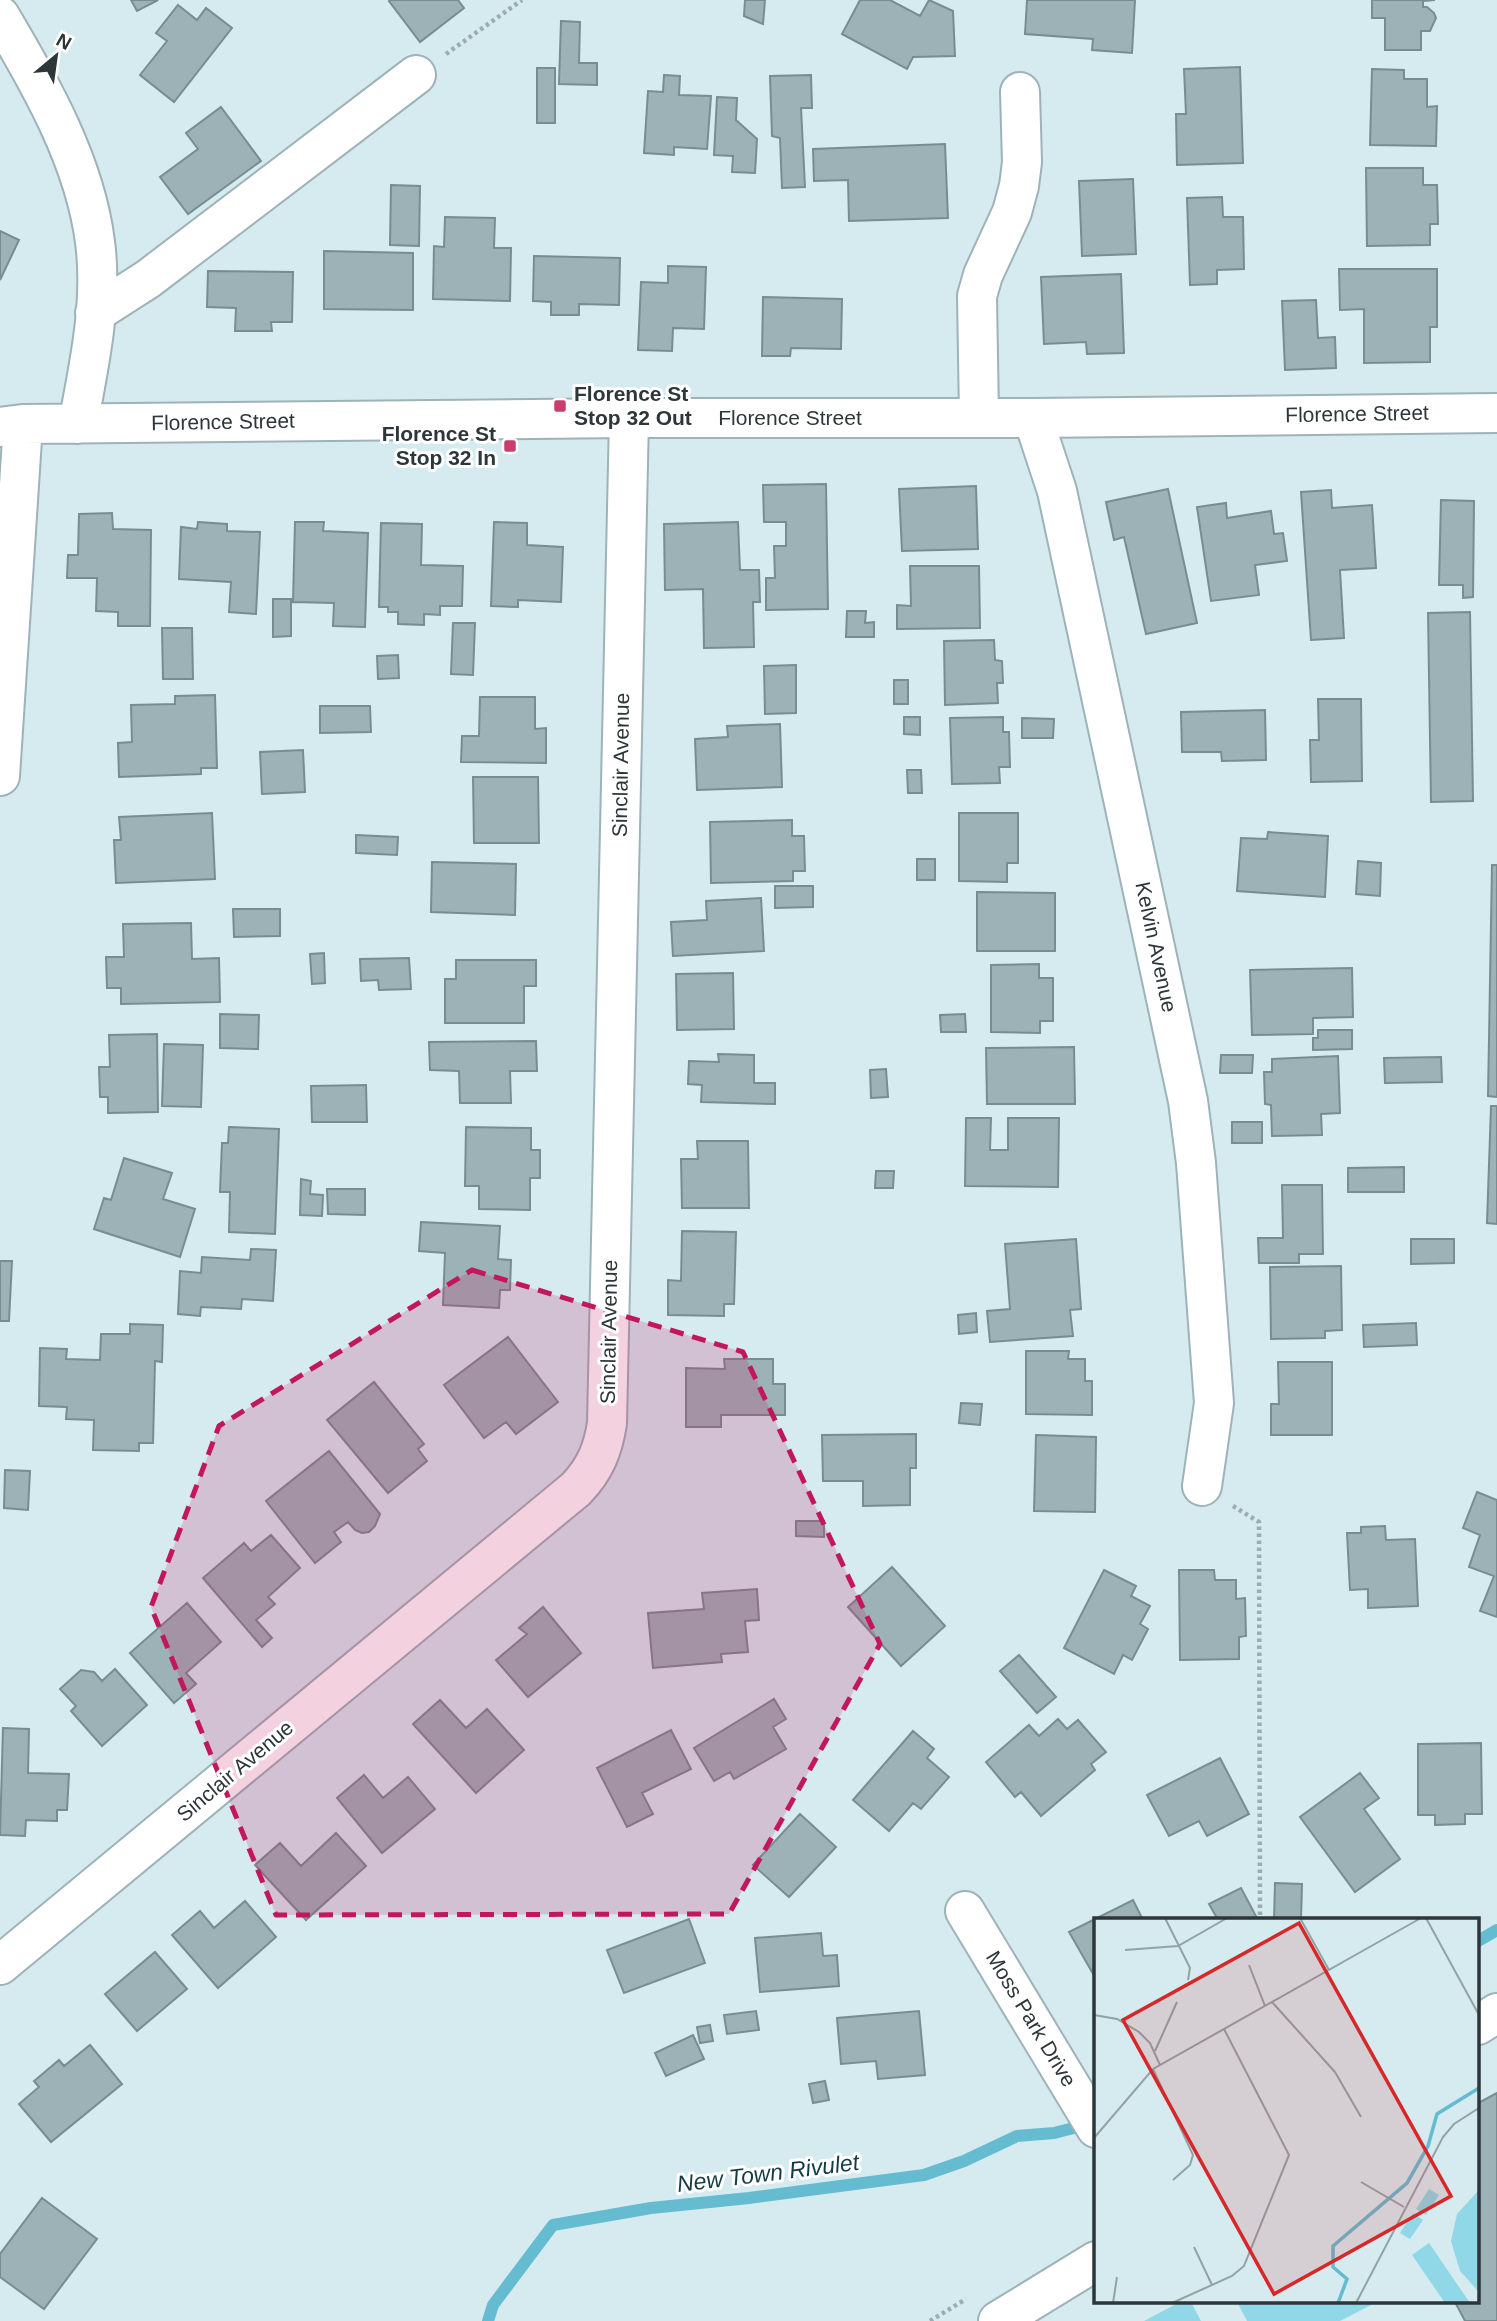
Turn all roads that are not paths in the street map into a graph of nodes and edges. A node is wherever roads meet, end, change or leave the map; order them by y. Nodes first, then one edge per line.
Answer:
1 (0, 16) edge
2 (416, 75) road end
3 (1020, 92) dead end
4 (95, 313) junction
5 (1497, 412) edge
6 (979, 417) junction
7 (629, 418) junction
8 (1033, 418) junction
9 (78, 424) junction
10 (11, 425) edge
11 (0, 776) edge
12 (1202, 1486) road end
13 (965, 1911) dead end
14 (0, 1965) edge
15 (1497, 2013) edge
16 (1480, 2024) edge
17 (1088, 2113) edge
18 (1094, 2261) edge
19 (998, 2321) edge

1 - 4 street
2 - 4 street
3 - 6 street
4 - 9 street
5 - 8 street, Florence Street
6 - 7 street, Florence Street
6 - 8 street, Florence Street
7 - 9 street, Florence Street
7 - 14 street, Sinclair Avenue
8 - 12 street, Kelvin Avenue
9 - 10 street, Florence Street
10 - 11 street
13 - 17 street, Moss Park Drive
15 - 16 street
18 - 19 street

